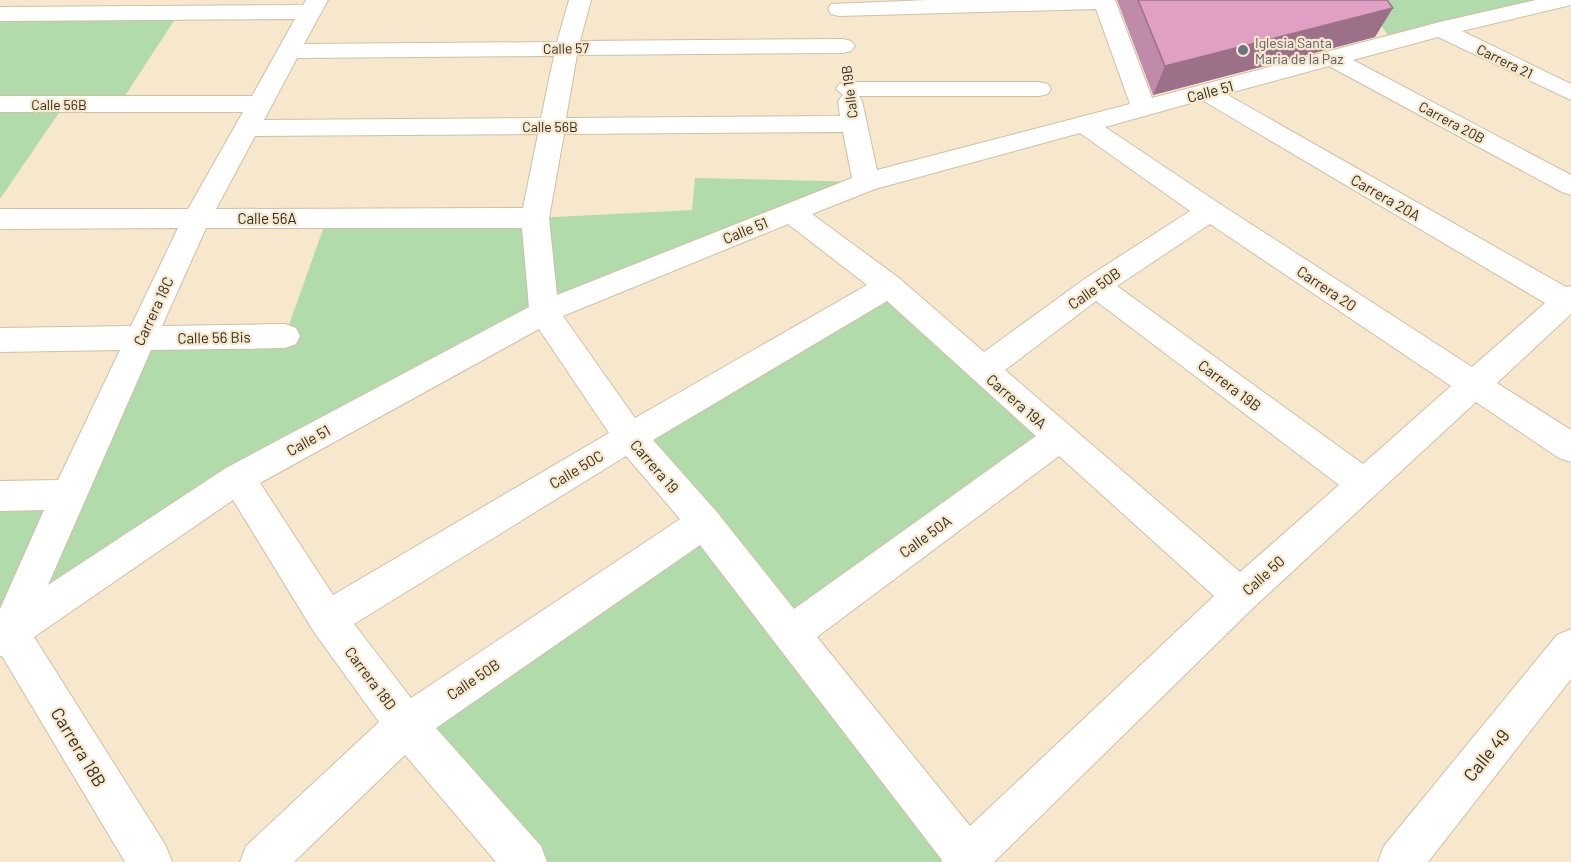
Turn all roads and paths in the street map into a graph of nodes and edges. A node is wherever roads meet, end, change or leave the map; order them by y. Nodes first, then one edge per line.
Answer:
1 (580, 0) edge
2 (1565, 0) edge
3 (1105, 1) edge
4 (968, 2) edge
5 (839, 4) edge
6 (313, 6) edge
7 (58, 7) edge
8 (0, 14) edge
9 (1440, 29) junction
10 (843, 46) junction
11 (567, 48) junction
12 (290, 51) junction
13 (1334, 59) junction
14 (848, 89) junction
15 (1039, 90) dead end
16 (1205, 92) junction
17 (1571, 93) edge
18 (0, 104) edge
19 (1144, 108) junction
20 (255, 116) junction
21 (852, 123) junction
22 (1085, 125) junction
23 (553, 126) junction
24 (866, 182) junction
25 (1571, 186) edge
26 (1210, 211) junction
27 (790, 212) junction
28 (196, 218) junction
29 (535, 218) junction
30 (0, 219) edge
31 (889, 286) junction
32 (1096, 286) junction
33 (1569, 299) edge
34 (544, 312) junction
35 (285, 336) dead end
36 (141, 338) junction
37 (0, 340) edge
38 (981, 370) junction
39 (1473, 385) junction
40 (630, 437) junction
41 (1060, 437) junction
42 (1571, 448) edge
43 (238, 478) junction
44 (1364, 484) junction
45 (68, 495) junction
46 (0, 496) edge
47 (704, 522) junction
48 (1240, 596) junction
49 (327, 619) junction
50 (790, 634) junction
51 (4, 635) edge
52 (1571, 648) edge
53 (406, 725) junction
54 (967, 860) edge
55 (150, 862) edge
56 (262, 862) edge
57 (525, 862) edge
58 (1400, 862) edge

1 - 11 street, Carrera 19
2 - 9 street, Calle 51
3 - 4 street
3 - 19 street
4 - 5 street
5 - 10 street, Calle 19B
6 - 7 street
6 - 12 street, Carrera 18C
7 - 8 street
9 - 13 street, Calle 51
9 - 17 street, Carrera 21
10 - 11 street, Calle 57
10 - 14 street, Calle 19B
11 - 12 street, Calle 57
11 - 23 street, Carrera 19
12 - 20 street, Carrera 18C
13 - 16 street, Calle 51
13 - 25 street, Carrera 20B
14 - 15 street
14 - 21 street, Calle 19B
16 - 19 street, Calle 51
16 - 33 street, Carrera 20A
18 - 20 street, Calle 56B
19 - 22 street, Calle 51
20 - 23 street, Calle 56B
20 - 28 street, Carrera 18C
21 - 23 street, Calle 56B
21 - 24 street, Calle 19B
22 - 24 street, Calle 51
22 - 26 street, Carrera 20
23 - 29 street, Carrera 19
24 - 27 street, Calle 51
26 - 32 street, Calle 50B
26 - 39 street, Carrera 20
27 - 31 street, Carrera 19A
27 - 34 street, Calle 51
28 - 29 street, Calle 56A
28 - 30 street, Calle 56A
28 - 36 street, Carrera 18C
29 - 34 street, Carrera 19
31 - 38 street, Carrera 19A
31 - 40 street, Calle 50C
32 - 38 street, Calle 50B
32 - 44 street, Carrera 19B
33 - 39 street, Calle 50
34 - 40 street, Carrera 19
34 - 43 street, Calle 51
35 - 36 street, Calle 56 Bis
36 - 37 street, Calle 56 Bis
36 - 45 street, Carrera 18C
38 - 41 street, Carrera 19A
39 - 42 street, Carrera 20
39 - 44 street, Calle 50
40 - 47 street, Carrera 19
40 - 49 street, Calle 50C
41 - 48 street, Carrera 19A
41 - 50 street, Calle 50A
43 - 49 street, Carrera 18D
43 - 51 street, Calle 51
44 - 48 street, Calle 50
45 - 46 street
45 - 51 street, Carrera 18C
47 - 50 street, Carrera 19
47 - 53 street, Calle 50B
48 - 54 street, Calle 50
49 - 53 street, Carrera 18D
50 - 54 street, Carrera 19
51 - 55 street, Carrera 18B
52 - 58 street, Calle 49
53 - 56 street, Calle 50B
53 - 57 street, Carrera 18D

